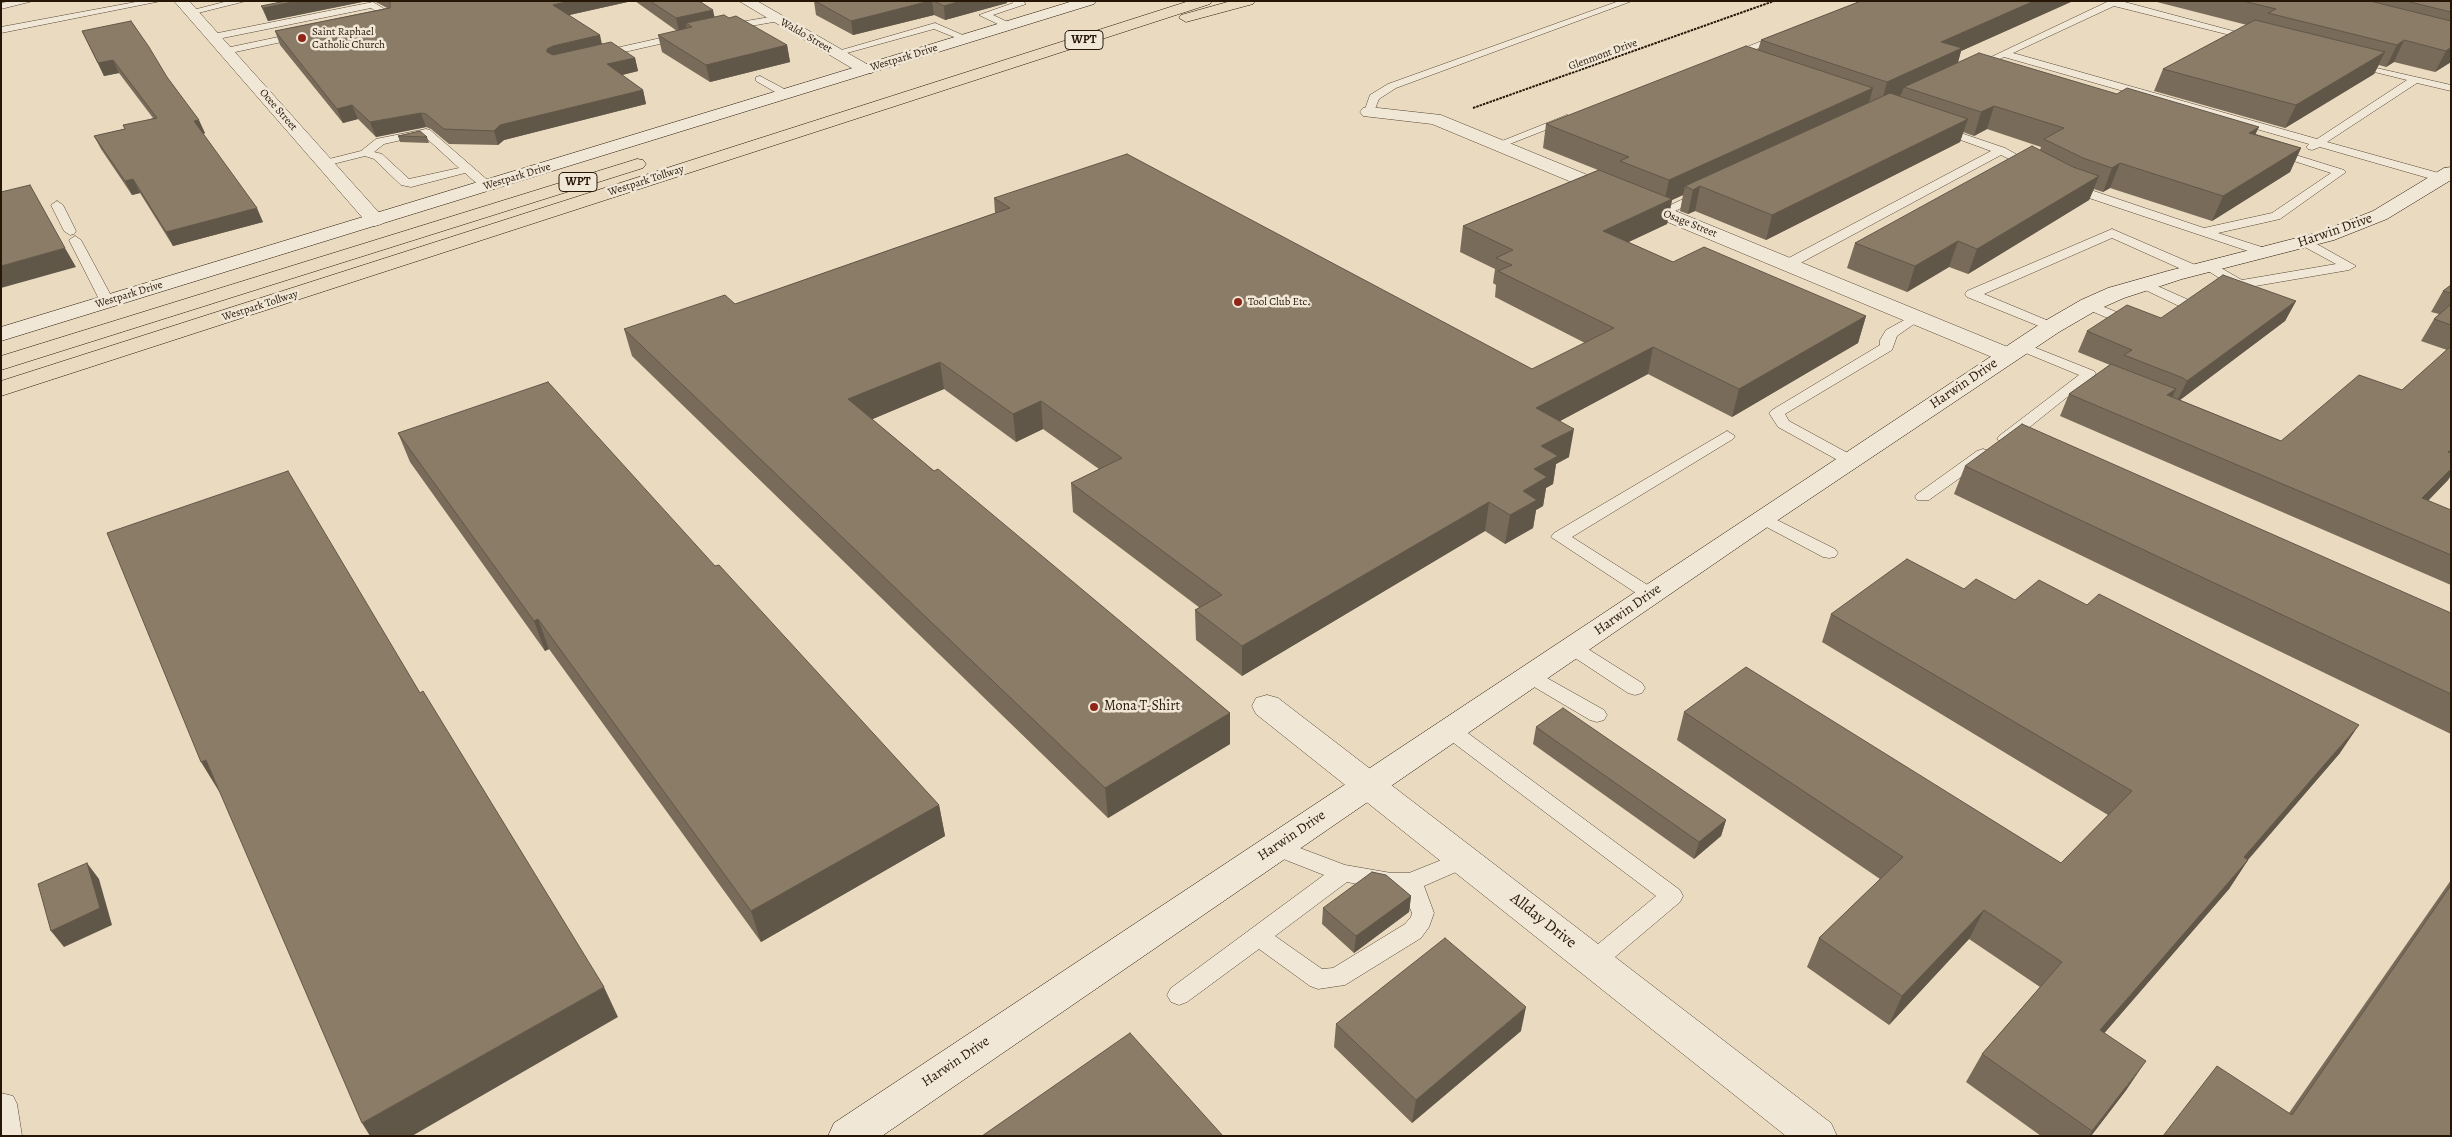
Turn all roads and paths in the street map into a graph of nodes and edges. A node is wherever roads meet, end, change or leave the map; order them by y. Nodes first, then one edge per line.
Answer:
1 (29, 1) edge
2 (157, 1) edge
3 (242, 1) edge
4 (746, 1) edge
5 (1015, 1) edge
6 (1156, 1) edge
7 (1205, 1) edge
8 (1248, 1) edge
9 (1628, 1) edge
10 (1774, 1) edge
11 (2116, 2) edge
12 (1078, 3) edge
13 (1, 6) edge
14 (186, 6) edge
15 (776, 18) junction
16 (372, 21) edge
17 (1009, 26) junction
18 (718, 28) edge
19 (1, 30) edge
20 (314, 33) edge
21 (692, 33) edge
22 (1789, 33) edge
23 (214, 37) junction
24 (967, 39) junction
25 (2266, 41) edge
26 (2017, 48) junction
27 (226, 51) junction
28 (836, 53) junction
29 (2004, 54) junction
30 (586, 57) edge
31 (2341, 60) edge
32 (1744, 64) edge
33 (1980, 64) junction
34 (866, 70) junction
35 (1999, 70) edge
36 (1963, 73) edge
37 (760, 79) dead end
38 (963, 79) junction
39 (2416, 80) junction
40 (2451, 88) edge
41 (786, 94) junction
42 (1368, 112) joint
43 (1580, 113) edge
44 (784, 118) dead end
45 (1435, 119) junction
46 (1928, 125) edge
47 (2330, 136) junction
48 (2318, 143) junction
49 (1498, 145) junction
50 (2266, 149) edge
51 (2001, 150) junction
52 (364, 153) junction
53 (2294, 158) junction
54 (650, 160) dead end
55 (325, 163) junction
56 (468, 169) junction
57 (2044, 173) edge
58 (2448, 174) edge
59 (2061, 182) edge
60 (487, 186) junction
61 (1715, 188) edge
62 (57, 205) dead end
63 (1662, 212) junction
64 (374, 220) junction
65 (2204, 232) junction
66 (2306, 242) junction
67 (2266, 253) junction
68 (1788, 264) junction
69 (2202, 269) junction
70 (2144, 284) junction
71 (2241, 284) junction
72 (107, 301) junction
73 (2186, 304) junction
74 (2089, 305) junction
75 (2170, 314) edge
76 (1917, 317) junction
77 (2052, 327) junction
78 (2147, 329) edge
79 (1, 334) edge
80 (2014, 350) junction
81 (1, 364) edge
82 (2089, 374) junction
83 (2106, 381) edge
84 (1, 389) edge
85 (1727, 436) dead end
86 (1849, 460) junction
87 (1923, 497) dead end
88 (1763, 518) junction
89 (1829, 553) dead end
90 (1651, 595) junction
91 (1574, 648) junction
92 (1531, 676) junction
93 (1635, 688) dead end
94 (1267, 706) dead end
95 (1598, 715) dead end
96 (1450, 730) junction
97 (1369, 785) junction
98 (1276, 847) junction
99 (1464, 859) junction
100 (1343, 873) junction
101 (1411, 882) junction
102 (1259, 936) junction
103 (1594, 961) junction
104 (1179, 995) dead end
105 (1, 1105) edge
106 (9, 1136) edge
107 (848, 1136) edge
108 (1818, 1136) edge

1 - 13 lane
2 - 19 lane
3 - 14 lane
4 - 15 main road, Waldo Street
5 - 17 lane
6 - 44 highway, WPT
7 - 38 highway, Westpark Tollway / WPT
8 - 38 highway
9 - 42 lane
10 - 45 path, Glenmont Drive
11 - 25 lane
11 - 26 lane
12 - 17 main road, Westpark Drive
14 - 23 main road, Ocee Street
15 - 18 lane
15 - 28 main road, Waldo Street
16 - 23 lane
17 - 24 main road, Westpark Drive
20 - 27 lane
21 - 30 lane
22 - 32 lane
23 - 27 main road, Ocee Street
24 - 28 lane
24 - 34 main road, Westpark Drive
26 - 29 lane
26 - 47 lane
27 - 55 main road, Ocee Street
28 - 34 main road, Waldo Street
29 - 33 lane
29 - 48 lane
31 - 39 lane
33 - 35 lane
33 - 36 lane
34 - 41 main road, Westpark Drive
37 - 41 lane
38 - 84 highway, Westpark Tollway / WPT
39 - 40 lane
39 - 47 lane
41 - 60 main road, Westpark Drive
42 - 45 main road, Osage Street
43 - 49 lane
45 - 49 main road, Osage Street
46 - 51 lane
47 - 48 lane
47 - 58 lane
48 - 53 lane
48 - 58 lane
49 - 63 main road, Osage Street
50 - 53 lane
51 - 57 lane
51 - 68 lane
52 - 55 lane
52 - 56 lane
52 - 56 lane
53 - 65 lane
54 - 81 highway, Westpark Tollway / WPT
55 - 64 main road, Ocee Street
56 - 60 lane
58 - 66 main road, Harwin Drive
59 - 65 lane
60 - 64 main road, Westpark Drive
61 - 63 lane
62 - 72 lane
63 - 68 main road, Osage Street
64 - 72 main road, Westpark Drive
65 - 67 lane
66 - 67 main road, Harwin Drive
66 - 71 lane
67 - 69 main road, Harwin Drive
68 - 76 main road, Osage Street
69 - 70 main road, Harwin Drive
69 - 71 lane
69 - 77 lane
70 - 73 lane
70 - 74 main road, Harwin Drive
71 - 73 lane
72 - 79 main road, Westpark Drive
73 - 75 lane
74 - 77 main road, Harwin Drive
74 - 78 lane
76 - 80 main road, Osage Street
76 - 86 lane
77 - 80 main road, Harwin Drive
80 - 82 lane
80 - 86 main road, Harwin Drive
82 - 83 lane
82 - 87 lane
85 - 90 lane
86 - 88 main road, Harwin Drive
88 - 89 lane
88 - 90 main road, Harwin Drive
90 - 91 main road, Harwin Drive
91 - 92 main road, Harwin Drive
91 - 93 lane
92 - 95 lane
92 - 96 main road, Harwin Drive
94 - 97 main road, Allday Drive
96 - 97 main road, Harwin Drive
96 - 103 lane
97 - 98 main road, Harwin Drive
97 - 99 main road, Allday Drive
98 - 100 lane
98 - 107 main road, Harwin Drive
99 - 101 lane
99 - 103 main road, Allday Drive
100 - 101 lane
100 - 102 lane
101 - 102 lane
102 - 104 lane
103 - 108 main road, Allday Drive
105 - 106 lane

